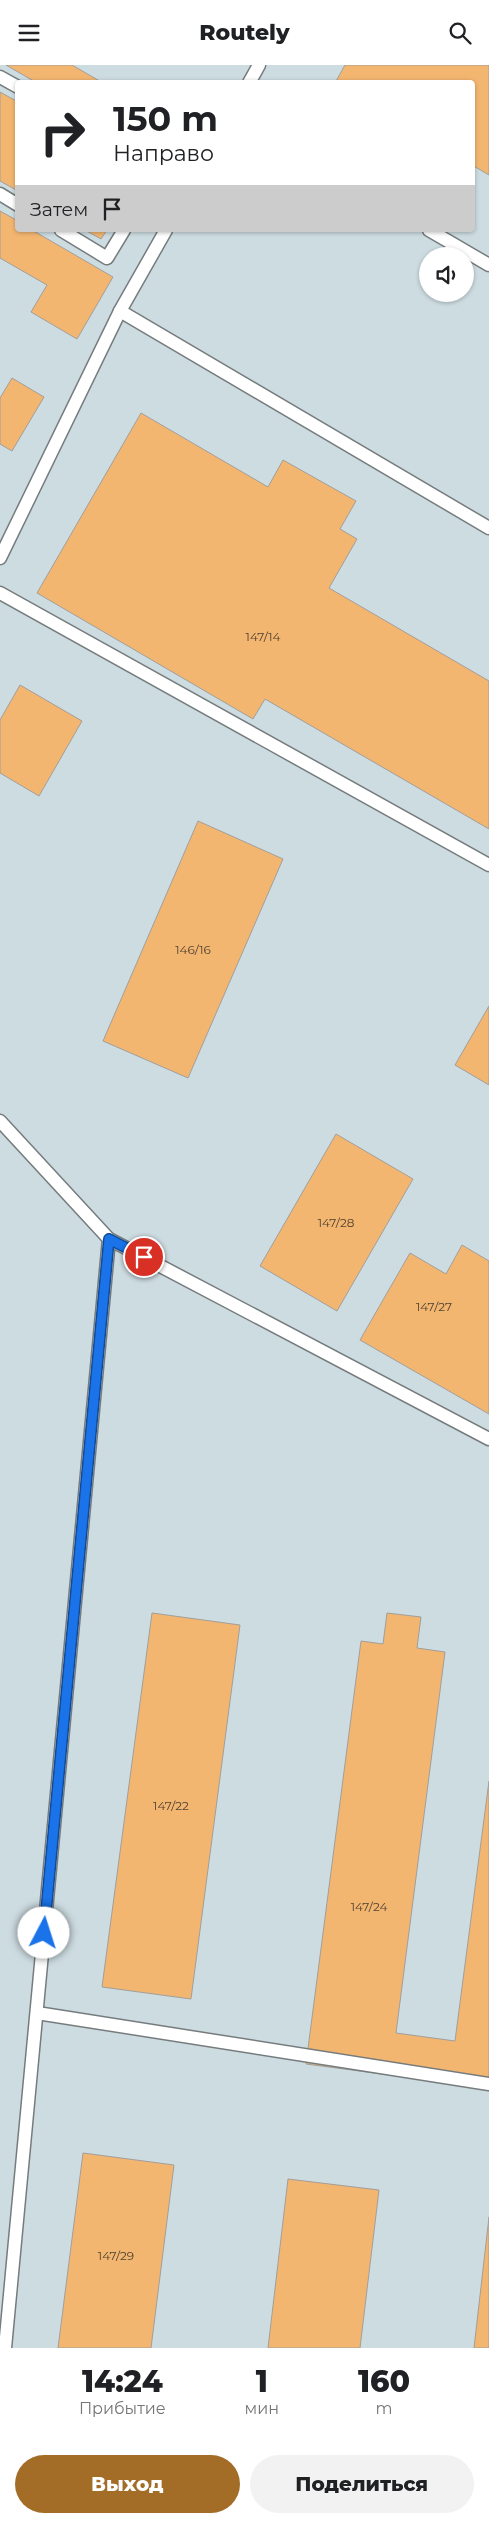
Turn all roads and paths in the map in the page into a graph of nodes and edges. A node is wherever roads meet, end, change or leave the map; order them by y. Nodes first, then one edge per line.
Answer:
1 (259, 65) edge
2 (0, 77) edge
3 (251, 80) edge
4 (15, 85) edge
5 (0, 194) edge
6 (15, 203) edge
7 (63, 232) edge
8 (123, 232) edge
9 (165, 232) edge
10 (432, 232) edge
11 (489, 265) edge
12 (120, 311) junction
13 (489, 528) edge
14 (0, 557) edge
15 (0, 593) edge
16 (489, 865) edge
17 (0, 1121) edge
18 (109, 1239) junction
19 (489, 1439) edge
20 (37, 2013) junction
21 (489, 2084) edge
22 (5, 2348) edge

1 - 3 lane
2 - 4 lane
5 - 6 lane
7 - 8 lane
9 - 12 lane
10 - 11 lane
12 - 13 lane
12 - 14 lane
15 - 16 lane
17 - 18 lane
18 - 19 lane
18 - 20 lane
20 - 21 lane
20 - 22 lane

